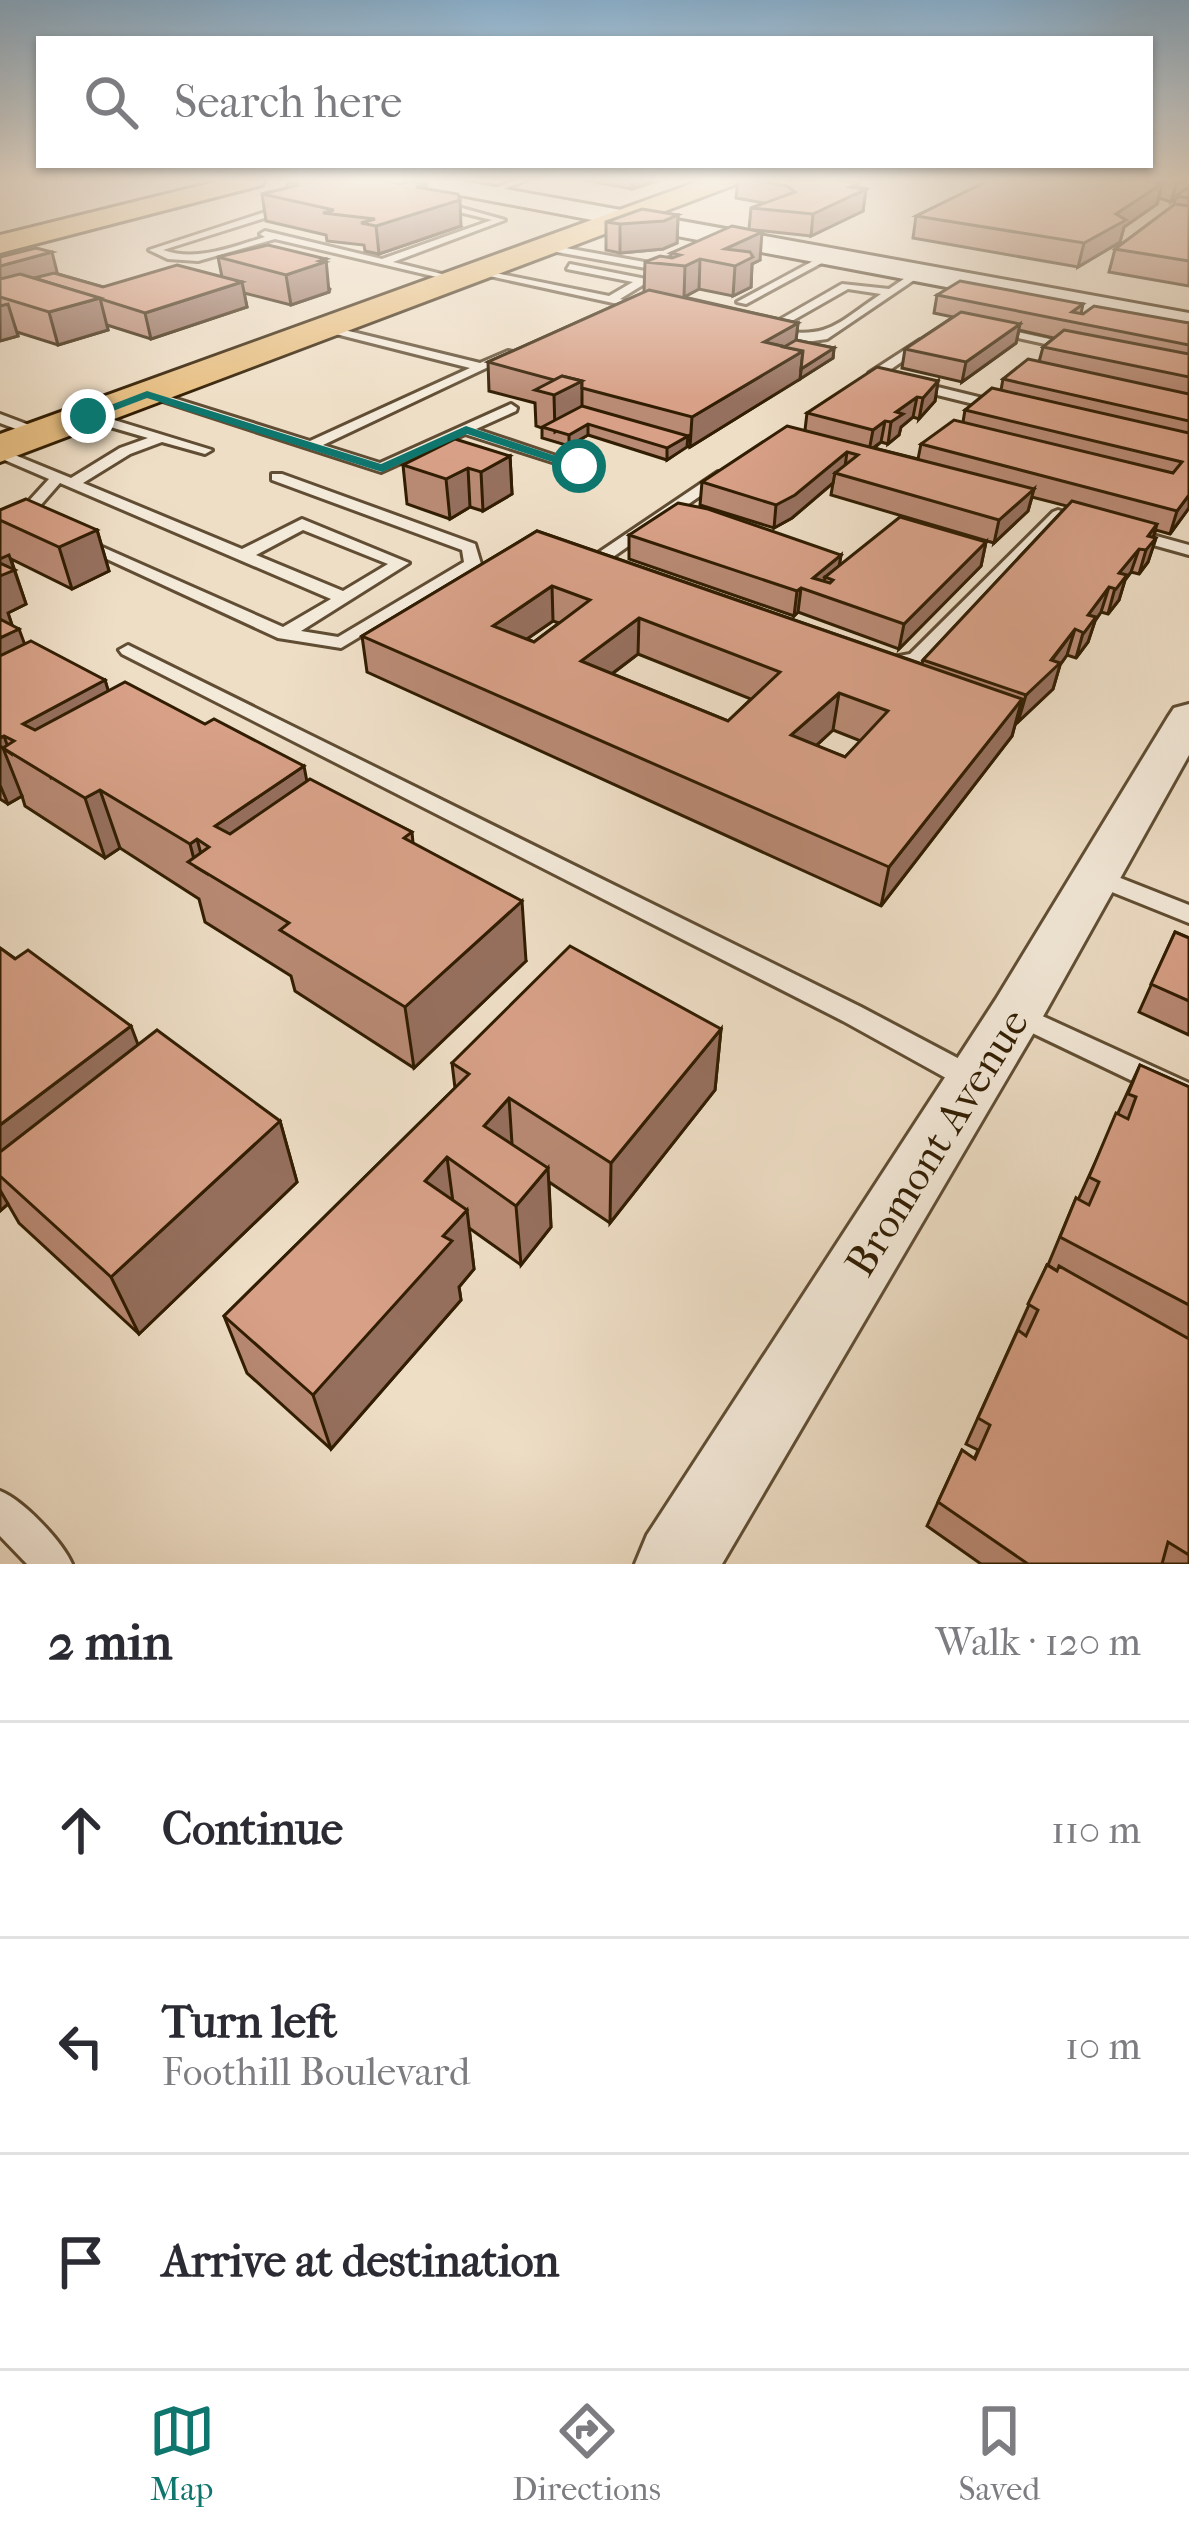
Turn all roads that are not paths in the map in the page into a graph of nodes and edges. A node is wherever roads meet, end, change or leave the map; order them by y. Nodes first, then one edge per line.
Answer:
1 (161, 253) edge
2 (219, 253) edge
3 (346, 253) edge
4 (408, 253) edge
5 (527, 253) edge
6 (577, 253) edge
7 (801, 253) edge
8 (828, 256) junction
9 (678, 257) edge
10 (383, 262) junction
11 (570, 267) dead end
12 (922, 272) junction
13 (465, 276) junction
14 (892, 292) junction
15 (616, 301) junction
16 (742, 302) edge
17 (663, 311) edge
18 (602, 312) edge
19 (1189, 323) edge
20 (977, 326) edge
21 (746, 327) edge
22 (324, 328) junction
23 (766, 331) junction
24 (938, 332) edge
25 (521, 349) edge
26 (1089, 350) edge
27 (481, 367) junction
28 (873, 376) junction
29 (855, 388) edge
30 (147, 394) junction
31 (512, 409) edge
32 (1017, 410) edge
33 (88, 416) junction
34 (0, 418) edge
35 (466, 430) junction
36 (40, 434) junction
37 (157, 439) junction
38 (310, 446) junction
39 (0, 451) edge
40 (205, 451) dead end
41 (744, 461) edge
42 (579, 466) dead end
43 (277, 477) dead end
44 (65, 480) junction
45 (1035, 509) edge
46 (1058, 515) junction
47 (44, 526) edge
48 (65, 536) edge
49 (1189, 550) edge
50 (242, 556) junction
51 (620, 568) edge
52 (344, 598) junction
53 (284, 634) junction
54 (128, 650) dead end
55 (866, 657) edge
56 (1189, 717) edge
57 (1095, 877) junction
58 (1189, 914) edge
59 (1016, 1014) junction
60 (974, 1080) junction
61 (1189, 1096) edge
62 (0, 1509) edge
63 (53, 1564) edge
64 (676, 1564) edge

1 - 2 lane
3 - 10 lane
4 - 10 lane
5 - 13 main road
6 - 9 lane
7 - 8 street
8 - 12 street
8 - 16 lane
10 - 13 lane
11 - 15 lane
12 - 14 lane
12 - 19 street
13 - 15 lane
13 - 22 main road
14 - 23 lane
14 - 23 lane
15 - 17 lane
15 - 18 lane
20 - 26 lane
21 - 23 lane
22 - 27 lane
22 - 30 main road
24 - 28 lane
25 - 27 lane
27 - 38 lane
28 - 29 lane
28 - 32 lane
30 - 33 main road
30 - 38 lane
31 - 35 lane
33 - 36 main road
33 - 37 lane
34 - 36 lane
35 - 38 lane
35 - 42 lane
36 - 39 main road
37 - 40 lane
37 - 44 lane
39 - 44 lane
41 - 51 lane
43 - 53 lane
44 - 47 lane
44 - 50 lane
45 - 46 lane
46 - 49 lane
46 - 55 lane
48 - 53 lane
50 - 52 lane
50 - 52 lane
52 - 53 lane
54 - 60 lane
56 - 57 street, Bromont Avenue
57 - 58 lane
57 - 59 street, Bromont Avenue
59 - 60 street, Bromont Avenue
59 - 61 lane
60 - 64 street, Bromont Avenue
62 - 63 lane

